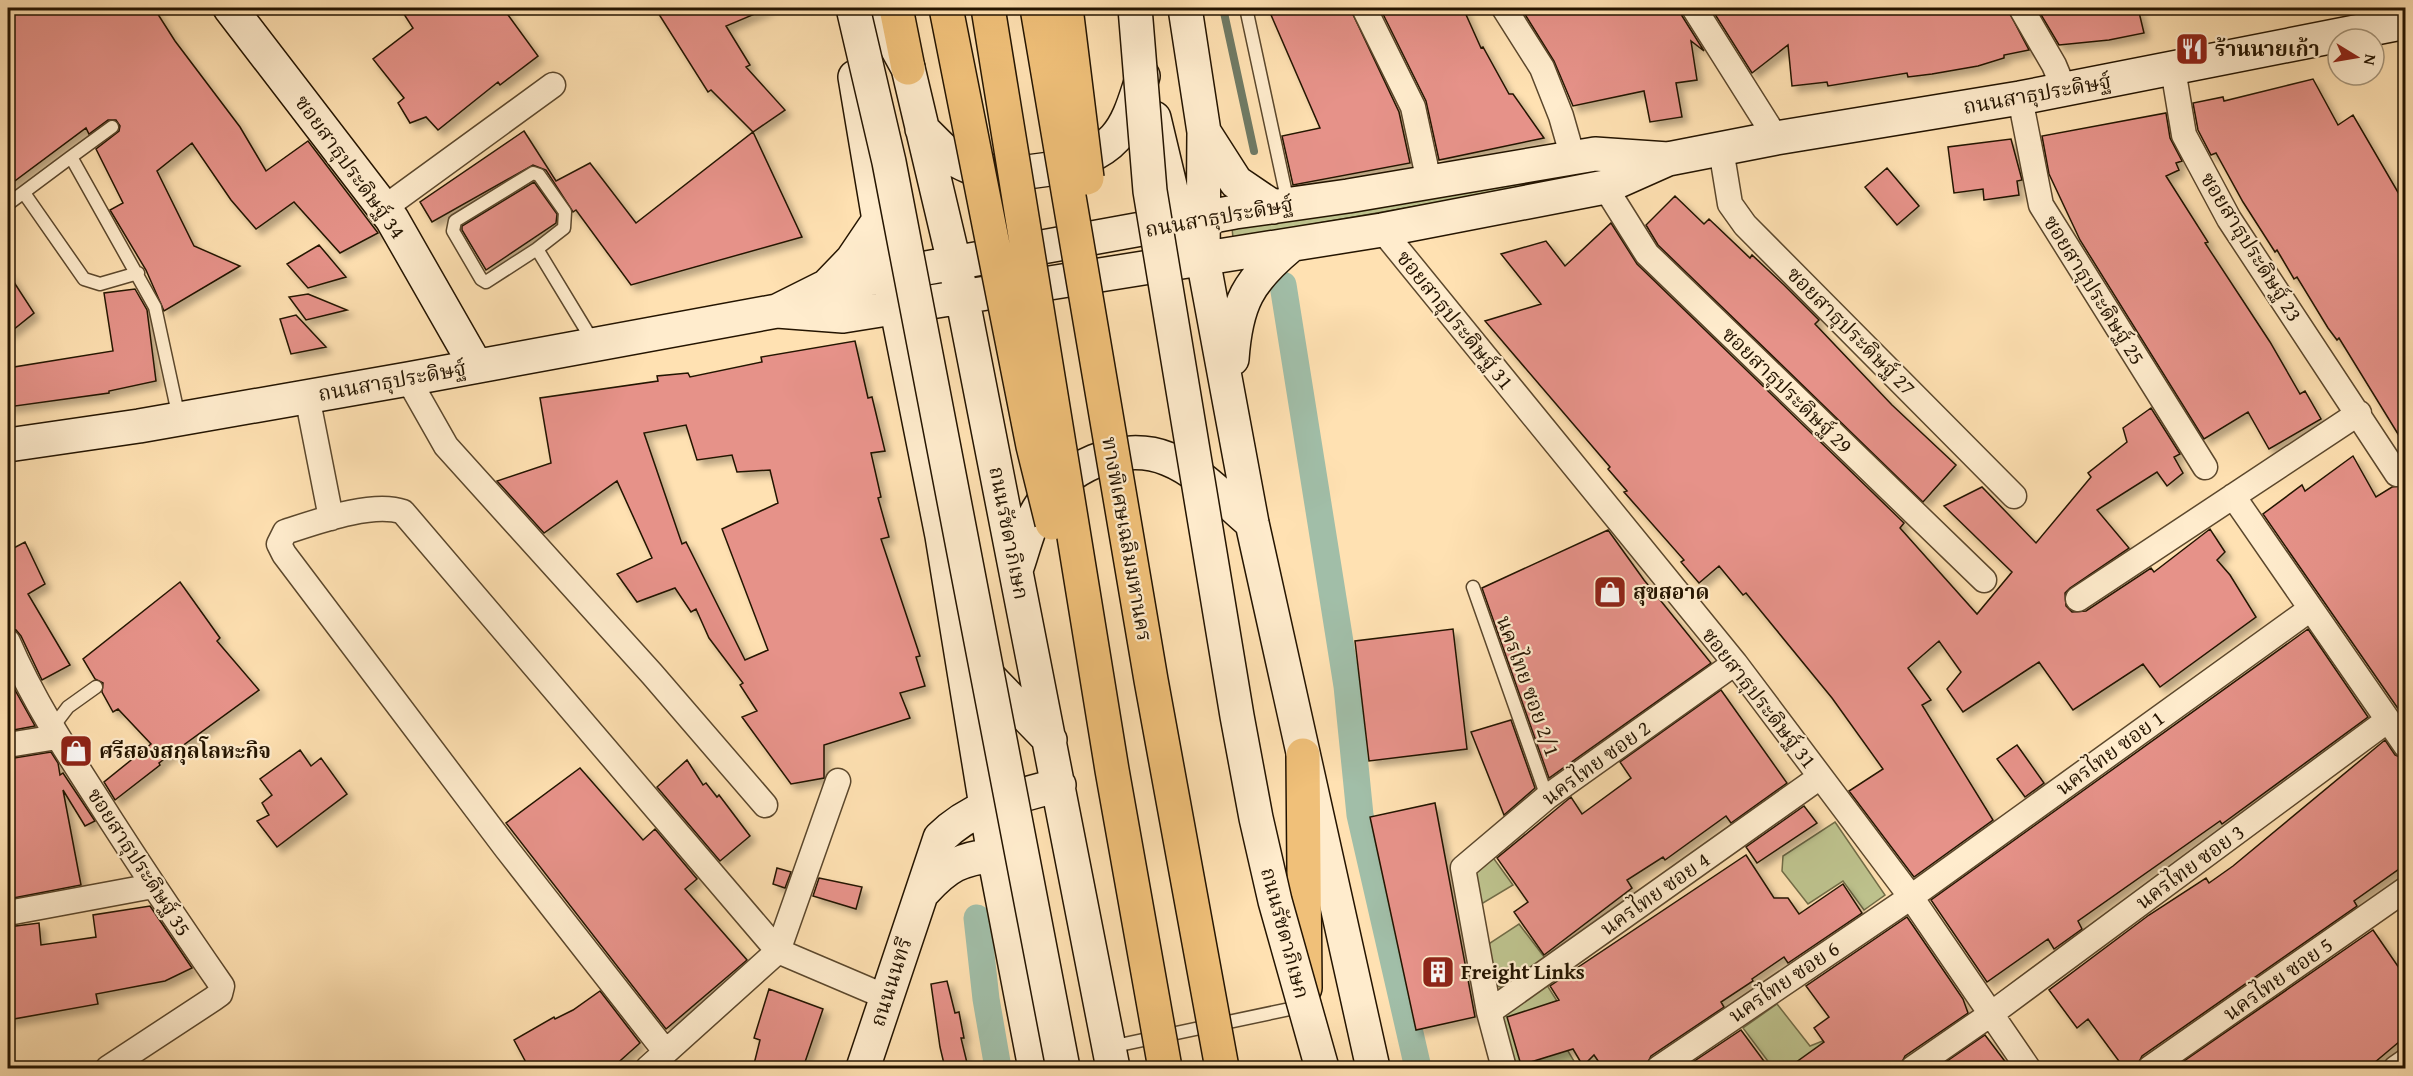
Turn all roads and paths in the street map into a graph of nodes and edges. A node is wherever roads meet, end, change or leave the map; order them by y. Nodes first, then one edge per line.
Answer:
1 (230, 8) edge
2 (840, 8) edge
3 (853, 8) edge
4 (875, 8) edge
5 (896, 8) edge
6 (946, 8) edge
7 (988, 8) edge
8 (1037, 8) edge
9 (1066, 8) edge
10 (1130, 8) edge
11 (1135, 8) edge
12 (1185, 8) edge
13 (1246, 8) edge
14 (1364, 8) edge
15 (1504, 8) edge
16 (1694, 8) edge
17 (2021, 8) edge
18 (2402, 18) edge
19 (908, 68) junction
20 (2173, 69) junction
21 (1143, 76) junction
22 (553, 85) dead end
23 (2064, 89) junction
24 (2020, 98) junction
25 (112, 127) dead end
26 (922, 129) junction
27 (1204, 132) junction
28 (1776, 138) junction
29 (1721, 149) junction
30 (71, 157) junction
31 (1573, 158) junction
32 (1668, 159) junction
33 (1429, 182) junction
34 (1605, 187) junction
35 (24, 193) junction
36 (8, 204) edge
37 (1281, 206) junction
38 (384, 208) junction
39 (879, 220) junction
40 (1191, 221) junction
41 (1382, 230) junction
42 (1290, 246) junction
43 (537, 249) junction
44 (1203, 259) junction
45 (954, 263) junction
46 (138, 273) junction
47 (891, 274) junction
48 (827, 286) junction
49 (962, 296) junction
50 (897, 306) junction
51 (777, 311) junction
52 (843, 316) junction
53 (594, 344) junction
54 (906, 356) junction
55 (476, 366) junction
56 (408, 379) junction
57 (1229, 393) junction
58 (307, 396) junction
59 (2359, 413) junction
60 (179, 418) junction
61 (8, 445) edge
62 (2205, 467) dead end
63 (2397, 474) dead end
64 (2014, 496) dead end
65 (2233, 496) junction
66 (331, 518) junction
67 (1123, 519) junction
68 (1252, 523) junction
69 (1016, 570) junction
70 (1984, 580) dead end
71 (1473, 587) dead end
72 (2078, 599) dead end
73 (2309, 610) junction
74 (8, 642) edge
75 (960, 647) junction
76 (1735, 663) junction
77 (96, 687) dead end
78 (2388, 720) junction
79 (54, 732) junction
80 (1050, 740) junction
81 (8, 745) edge
82 (2406, 746) edge
83 (1303, 755) junction
84 (1113, 770) junction
85 (1820, 777) junction
86 (838, 781) dead end
87 (1059, 785) junction
88 (1547, 797) junction
89 (765, 805) dead end
90 (986, 806) junction
91 (994, 855) junction
92 (153, 886) junction
93 (2406, 889) edge
94 (920, 895) junction
95 (1911, 897) junction
96 (8, 913) edge
97 (778, 951) junction
98 (886, 997) junction
99 (1305, 1006) junction
100 (1489, 1012) junction
101 (1991, 1014) junction
102 (665, 1051) junction
103 (1111, 1058) edge
104 (2406, 1061) edge
105 (108, 1068) edge
106 (648, 1068) edge
107 (863, 1068) edge
108 (1035, 1068) edge
109 (1063, 1068) edge
110 (1165, 1068) edge
111 (1222, 1068) edge
112 (1309, 1068) edge
113 (1322, 1068) edge
114 (1374, 1068) edge
115 (1504, 1068) edge
116 (1659, 1068) edge
117 (1913, 1068) edge
118 (2028, 1068) edge
119 (2150, 1068) edge
120 (2396, 1068) edge

1 - 38 main road, ซอยสาธุประดิษฐ์ 34
2 - 39 main road
3 - 109 main road, bridge
4 - 19 main road, ถนนรัชดาภิเษก
5 - 19 highway
6 - 84 highway, bridge
7 - 84 highway, bridge
8 - 67 highway, ทางพิเศษเฉลิมมหานคร, bridge
9 - 67 highway, bridge
10 - 21 main road
11 - 113 main road, ถนนรัชดาภิเษก, bridge
12 - 27 main road
13 - 37 lane
14 - 33 street
15 - 31 street
16 - 28 street
17 - 23 street
18 - 20 main road, ถนนสาธุประดิษฐ์
19 - 26 main road, ถนนรัชดาภิเษก
20 - 23 main road, ถนนสาธุประดิษฐ์
20 - 59 street, ซอยสาธุประดิษฐ์ 23
21 - 26 main road
21 - 40 main road
22 - 38 street
23 - 24 main road, ถนนสาธุประดิษฐ์
24 - 28 main road, ถนนสาธุประดิษฐ์
24 - 62 street, ซอยสาธุประดิษฐ์ 25
25 - 30 lane
26 - 45 main road, ถนนรัชดาภิเษก
27 - 37 main road
27 - 40 main road
28 - 29 main road, ถนนสาธุประดิษฐ์
29 - 32 main road, ถนนสาธุประดิษฐ์
29 - 64 street, ซอยสาธุประดิษฐ์ 27
30 - 35 lane
30 - 46 lane
31 - 32 main road, ถนนสาธุประดิษฐ์
31 - 33 main road, ถนนสาธุประดิษฐ์
32 - 34 main road, ถนนสาธุประดิษฐ์
33 - 37 main road, ถนนสาธุประดิษฐ์
34 - 41 main road, ถนนสาธุประดิษฐ์
34 - 70 street, ซอยสาธุประดิษฐ์ 29
35 - 36 lane
35 - 46 lane
37 - 40 main road, ถนนสาธุประดิษฐ์
38 - 55 main road, ซอยสาธุประดิษฐ์ 34
39 - 47 main road
39 - 48 main road
40 - 44 main road
40 - 45 main road, ถนนสาธุประดิษฐ์
41 - 42 main road, ถนนสาธุประดิษฐ์
41 - 76 street, ซอยสาธุประดิษฐ์ 31
42 - 44 main road, ถนนสาธุประดิษฐ์
42 - 57 main road
43 - 43 lane
43 - 53 lane
44 - 49 main road, ถนนสาธุประดิษฐ์
44 - 57 main road
45 - 47 main road, ถนนสาธุประดิษฐ์
45 - 49 main road, ถนนรัชดาภิเษก
46 - 60 lane
47 - 48 main road, ถนนสาธุประดิษฐ์
47 - 50 main road
48 - 51 main road, ถนนสาธุประดิษฐ์
49 - 50 main road, ถนนสาธุประดิษฐ์
49 - 69 main road, ถนนรัชดาภิเษก
50 - 52 main road, ถนนสาธุประดิษฐ์
50 - 54 main road
51 - 52 main road, ถนนสาธุประดิษฐ์
51 - 53 main road, ถนนสาธุประดิษฐ์
52 - 54 main road
53 - 55 main road, ถนนสาธุประดิษฐ์
54 - 75 main road
55 - 56 main road, ถนนสาธุประดิษฐ์
56 - 58 main road, ถนนสาธุประดิษฐ์
56 - 89 street
57 - 68 main road
58 - 60 main road, ถนนสาธุประดิษฐ์
58 - 66 street
59 - 63 street, ซอยสาธุประดิษฐ์ 23
59 - 65 street
60 - 61 main road, ถนนสาธุประดิษฐ์
65 - 72 street
65 - 73 street
66 - 97 street
66 - 102 street
67 - 111 highway, ทางพิเศษเฉลิมมหานคร, bridge
68 - 69 main road
68 - 83 main road
69 - 80 main road, ถนนรัชดาภิเษก
71 - 88 lane, นครไทย ซอย 2/1
73 - 78 street
73 - 95 street, นครไทย ซอย 1
74 - 79 street, ซอยสาธุประดิษฐ์ 35
75 - 80 main road
75 - 90 main road
76 - 85 street, ซอยสาธุประดิษฐ์ 31
76 - 88 street, นครไทย ซอย 2
77 - 79 lane
78 - 82 street
78 - 101 street, นครไทย ซอย 3
79 - 81 street
79 - 92 street, ซอยสาธุประดิษฐ์ 35
80 - 87 main road, ถนนรัชดาภิเษก
83 - 99 highway
83 - 114 main road
84 - 110 highway, bridge
85 - 95 street, ซอยสาธุประดิษฐ์ 31
85 - 100 street, นครไทย ซอย 4
86 - 97 street
87 - 90 main road, ถนนนนทรี
87 - 103 main road, ถนนรัชดาภิเษก
88 - 100 street, นครไทย ซอย 2
90 - 91 main road
90 - 94 main road, ถนนนนทรี
91 - 94 main road, ถนนนนทรี
91 - 108 main road
92 - 96 street
92 - 105 street, ซอยสาธุประดิษฐ์ 35
93 - 119 street, นครไทย ซอย 5
94 - 98 main road, ถนนนนทรี
95 - 101 street, ซอยสาธุประดิษฐ์ 31
95 - 116 street, นครไทย ซอย 6
97 - 98 street
97 - 102 street
98 - 107 main road, ถนนนนทรี
99 - 103 lane
99 - 112 highway
100 - 115 street
101 - 117 street, นครไทย ซอย 3
101 - 118 street, ซอยสาธุประดิษฐ์ 31
102 - 106 street
104 - 120 street

